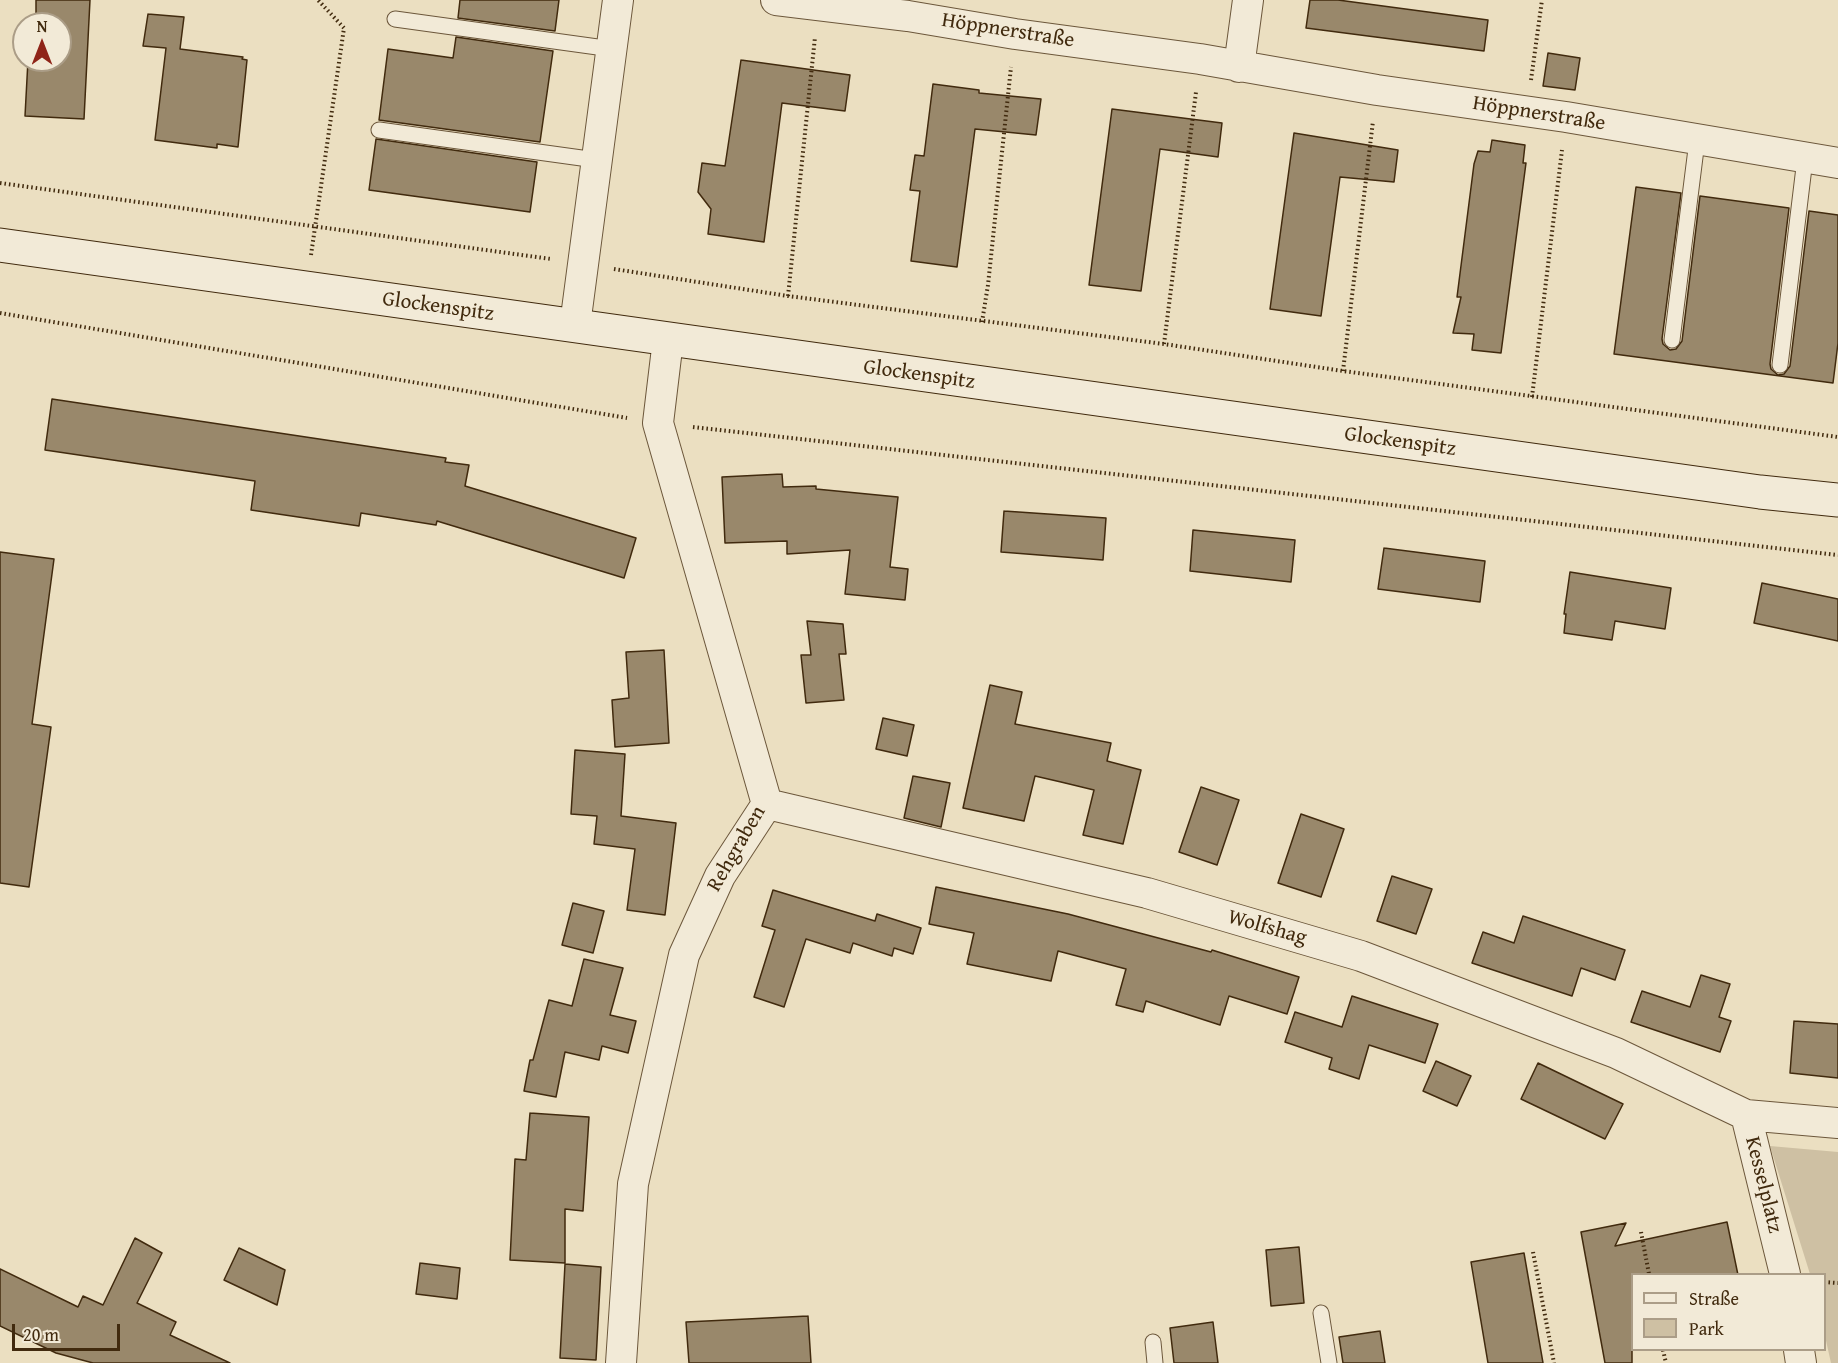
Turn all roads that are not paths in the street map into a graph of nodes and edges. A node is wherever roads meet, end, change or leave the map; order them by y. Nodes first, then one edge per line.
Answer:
1 (618, 0) edge
2 (776, 0) edge
3 (1248, 0) edge
4 (395, 19) dead end
5 (612, 48) junction
6 (1239, 67) junction
7 (379, 130) dead end
8 (1697, 141) junction
9 (1805, 159) junction
10 (596, 160) junction
11 (1838, 163) edge
12 (0, 245) edge
13 (575, 325) junction
14 (668, 340) junction
15 (1672, 340) dead end
16 (1780, 365) dead end
17 (1838, 500) edge
18 (767, 804) junction
19 (1746, 1115) junction
20 (1838, 1123) edge
21 (1785, 1273) edge
22 (1322, 1313) dead end
23 (1153, 1342) dead end
24 (621, 1363) edge
25 (1155, 1363) edge
26 (1329, 1363) edge

1 - 5 street
2 - 6 street, Höppnerstraße
3 - 6 street
4 - 5 lane
5 - 10 street
6 - 8 street, Höppnerstraße
7 - 10 lane
8 - 9 street, Höppnerstraße
8 - 15 lane
9 - 11 street, Höppnerstraße
9 - 16 lane
10 - 13 street
12 - 13 main road, Glockenspitz
13 - 14 main road, Glockenspitz
14 - 17 main road, Glockenspitz
14 - 18 street, Rehgraben
18 - 19 street, Wolfshag
18 - 24 street, Rehgraben
19 - 20 street, Kesselplatz
19 - 21 street, Kesselplatz
22 - 26 lane
23 - 25 lane

